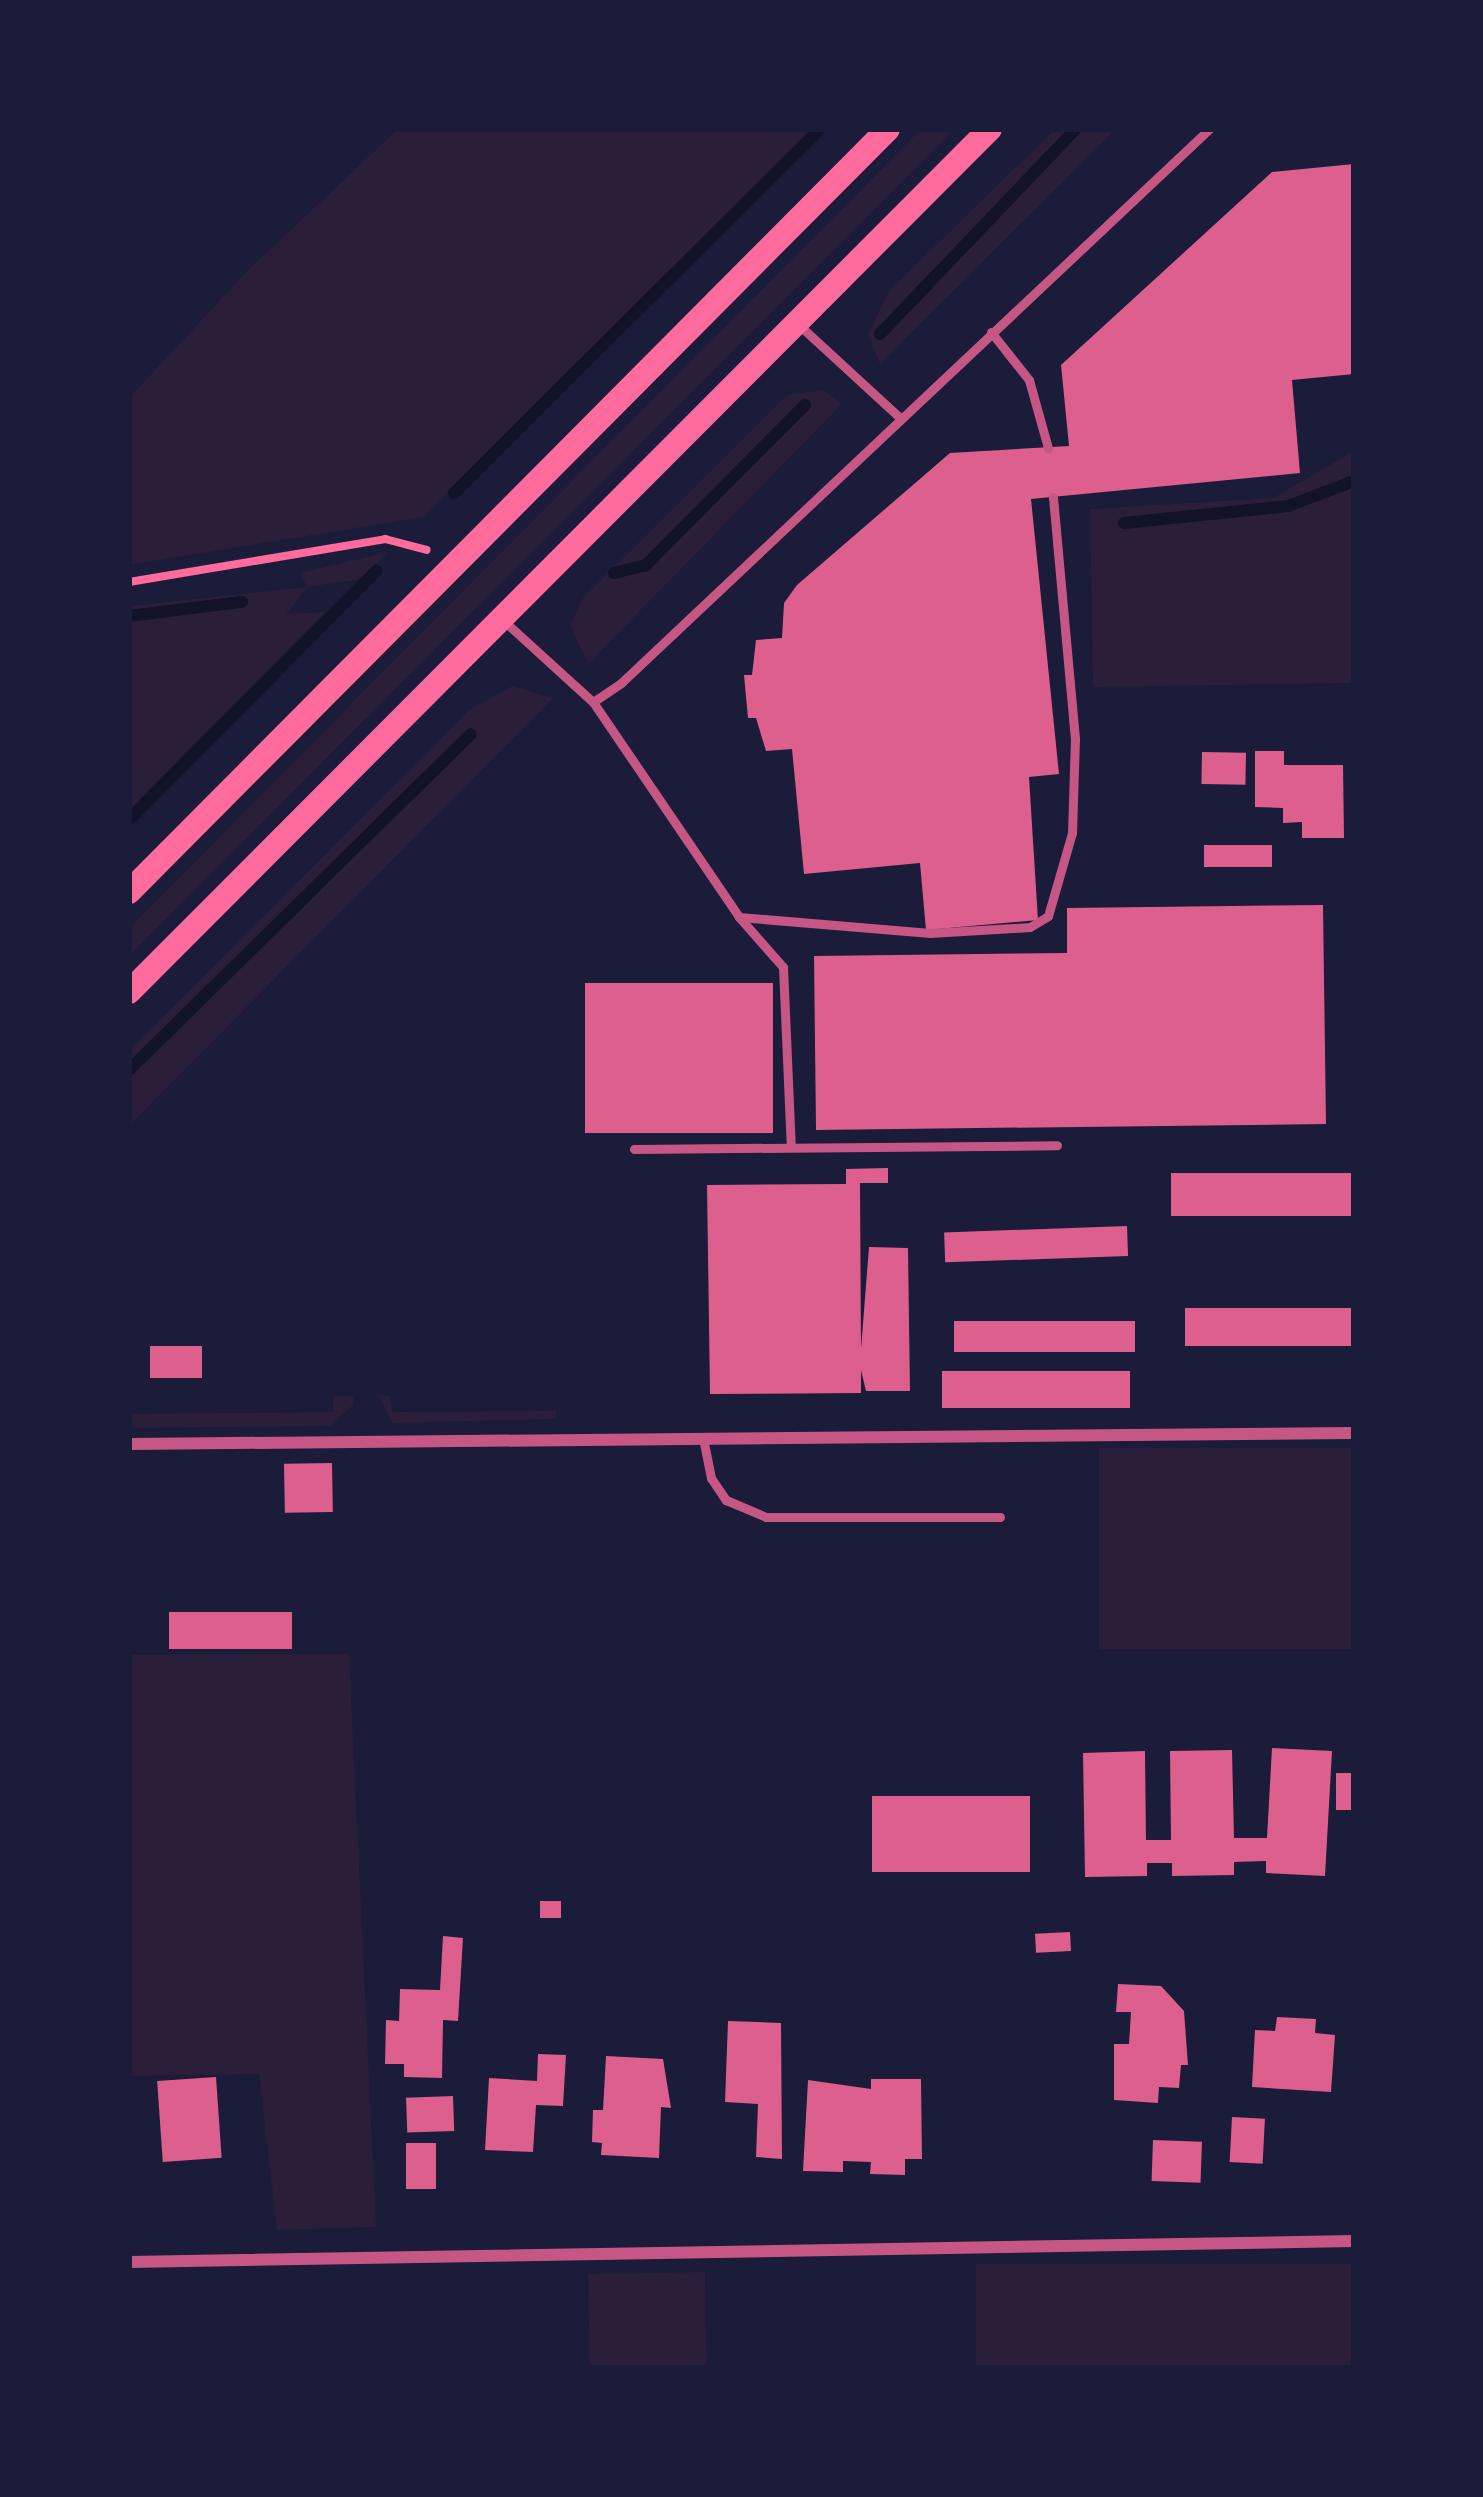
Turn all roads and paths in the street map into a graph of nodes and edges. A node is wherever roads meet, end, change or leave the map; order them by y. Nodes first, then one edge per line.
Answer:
1 (888, 129) edge
2 (990, 129) edge
3 (1209, 129) edge
4 (795, 322) junction
5 (991, 332) junction
6 (899, 417) junction
7 (1048, 448) dead end
8 (1053, 497) dead end
9 (453, 568) junction
10 (129, 582) edge
11 (501, 618) junction
12 (593, 702) junction
13 (129, 892) edge
14 (739, 917) junction
15 (129, 992) edge
16 (1057, 1145) dead end
17 (790, 1147) junction
18 (634, 1149) dead end
19 (1354, 1433) edge
20 (703, 1438) junction
21 (129, 1444) edge
22 (1000, 1517) dead end
23 (1354, 2241) edge
24 (129, 2262) edge

1 - 9 main road
2 - 4 main road
3 - 5 lane
4 - 6 lane
4 - 11 main road
5 - 6 lane
5 - 7 lane
6 - 12 lane
8 - 14 lane
9 - 10 path
9 - 13 main road
11 - 12 lane
11 - 15 main road
12 - 14 lane
14 - 17 lane
16 - 17 lane
17 - 18 lane
19 - 20 street
20 - 21 street
20 - 22 lane
23 - 24 street

